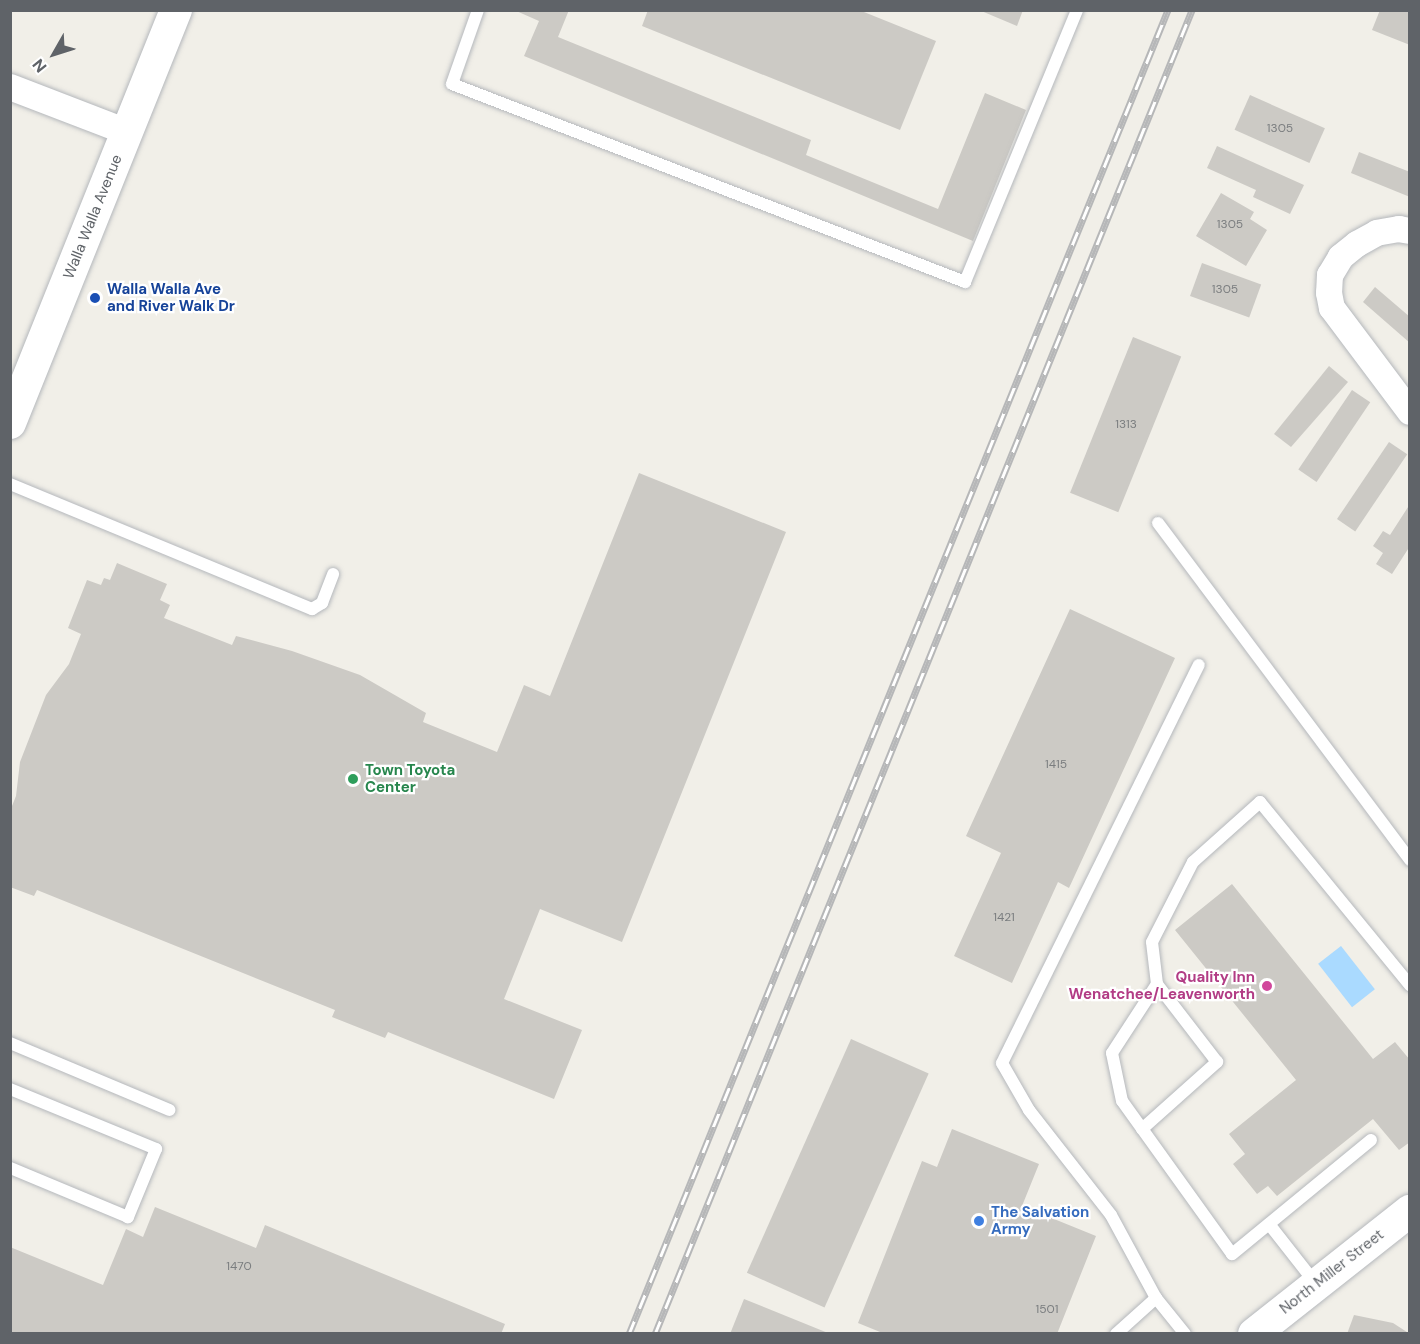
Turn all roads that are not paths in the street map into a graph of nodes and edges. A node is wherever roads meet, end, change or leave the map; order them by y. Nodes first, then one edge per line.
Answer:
1 (176, 10) edge
2 (478, 10) edge
3 (1077, 10) edge
4 (10, 87) edge
5 (127, 132) junction
6 (1410, 231) edge
7 (1410, 412) edge
8 (10, 423) edge
9 (10, 484) edge
10 (1158, 522) dead end
11 (333, 574) dead end
12 (1199, 665) dead end
13 (1410, 861) edge
14 (1157, 984) junction
15 (1410, 985) edge
16 (10, 1043) edge
17 (10, 1089) edge
18 (169, 1110) dead end
19 (1142, 1129) junction
20 (1371, 1140) dead end
21 (10, 1168) edge
22 (1410, 1211) edge
23 (1269, 1224) junction
24 (1316, 1284) junction
25 (1156, 1298) junction
26 (1116, 1334) edge
27 (1185, 1334) edge
28 (1254, 1334) edge

1 - 5 street, Walla Walla Avenue
2 - 3 lane
4 - 5 street
5 - 8 street, Walla Walla Avenue
6 - 7 street
9 - 11 lane
10 - 13 lane
12 - 25 lane
14 - 15 lane
14 - 19 lane
14 - 19 lane
16 - 18 lane
17 - 21 lane
19 - 23 lane
20 - 23 lane
22 - 24 street, North Miller Street
23 - 24 lane
24 - 28 street, North Miller Street
25 - 26 lane
25 - 27 lane

